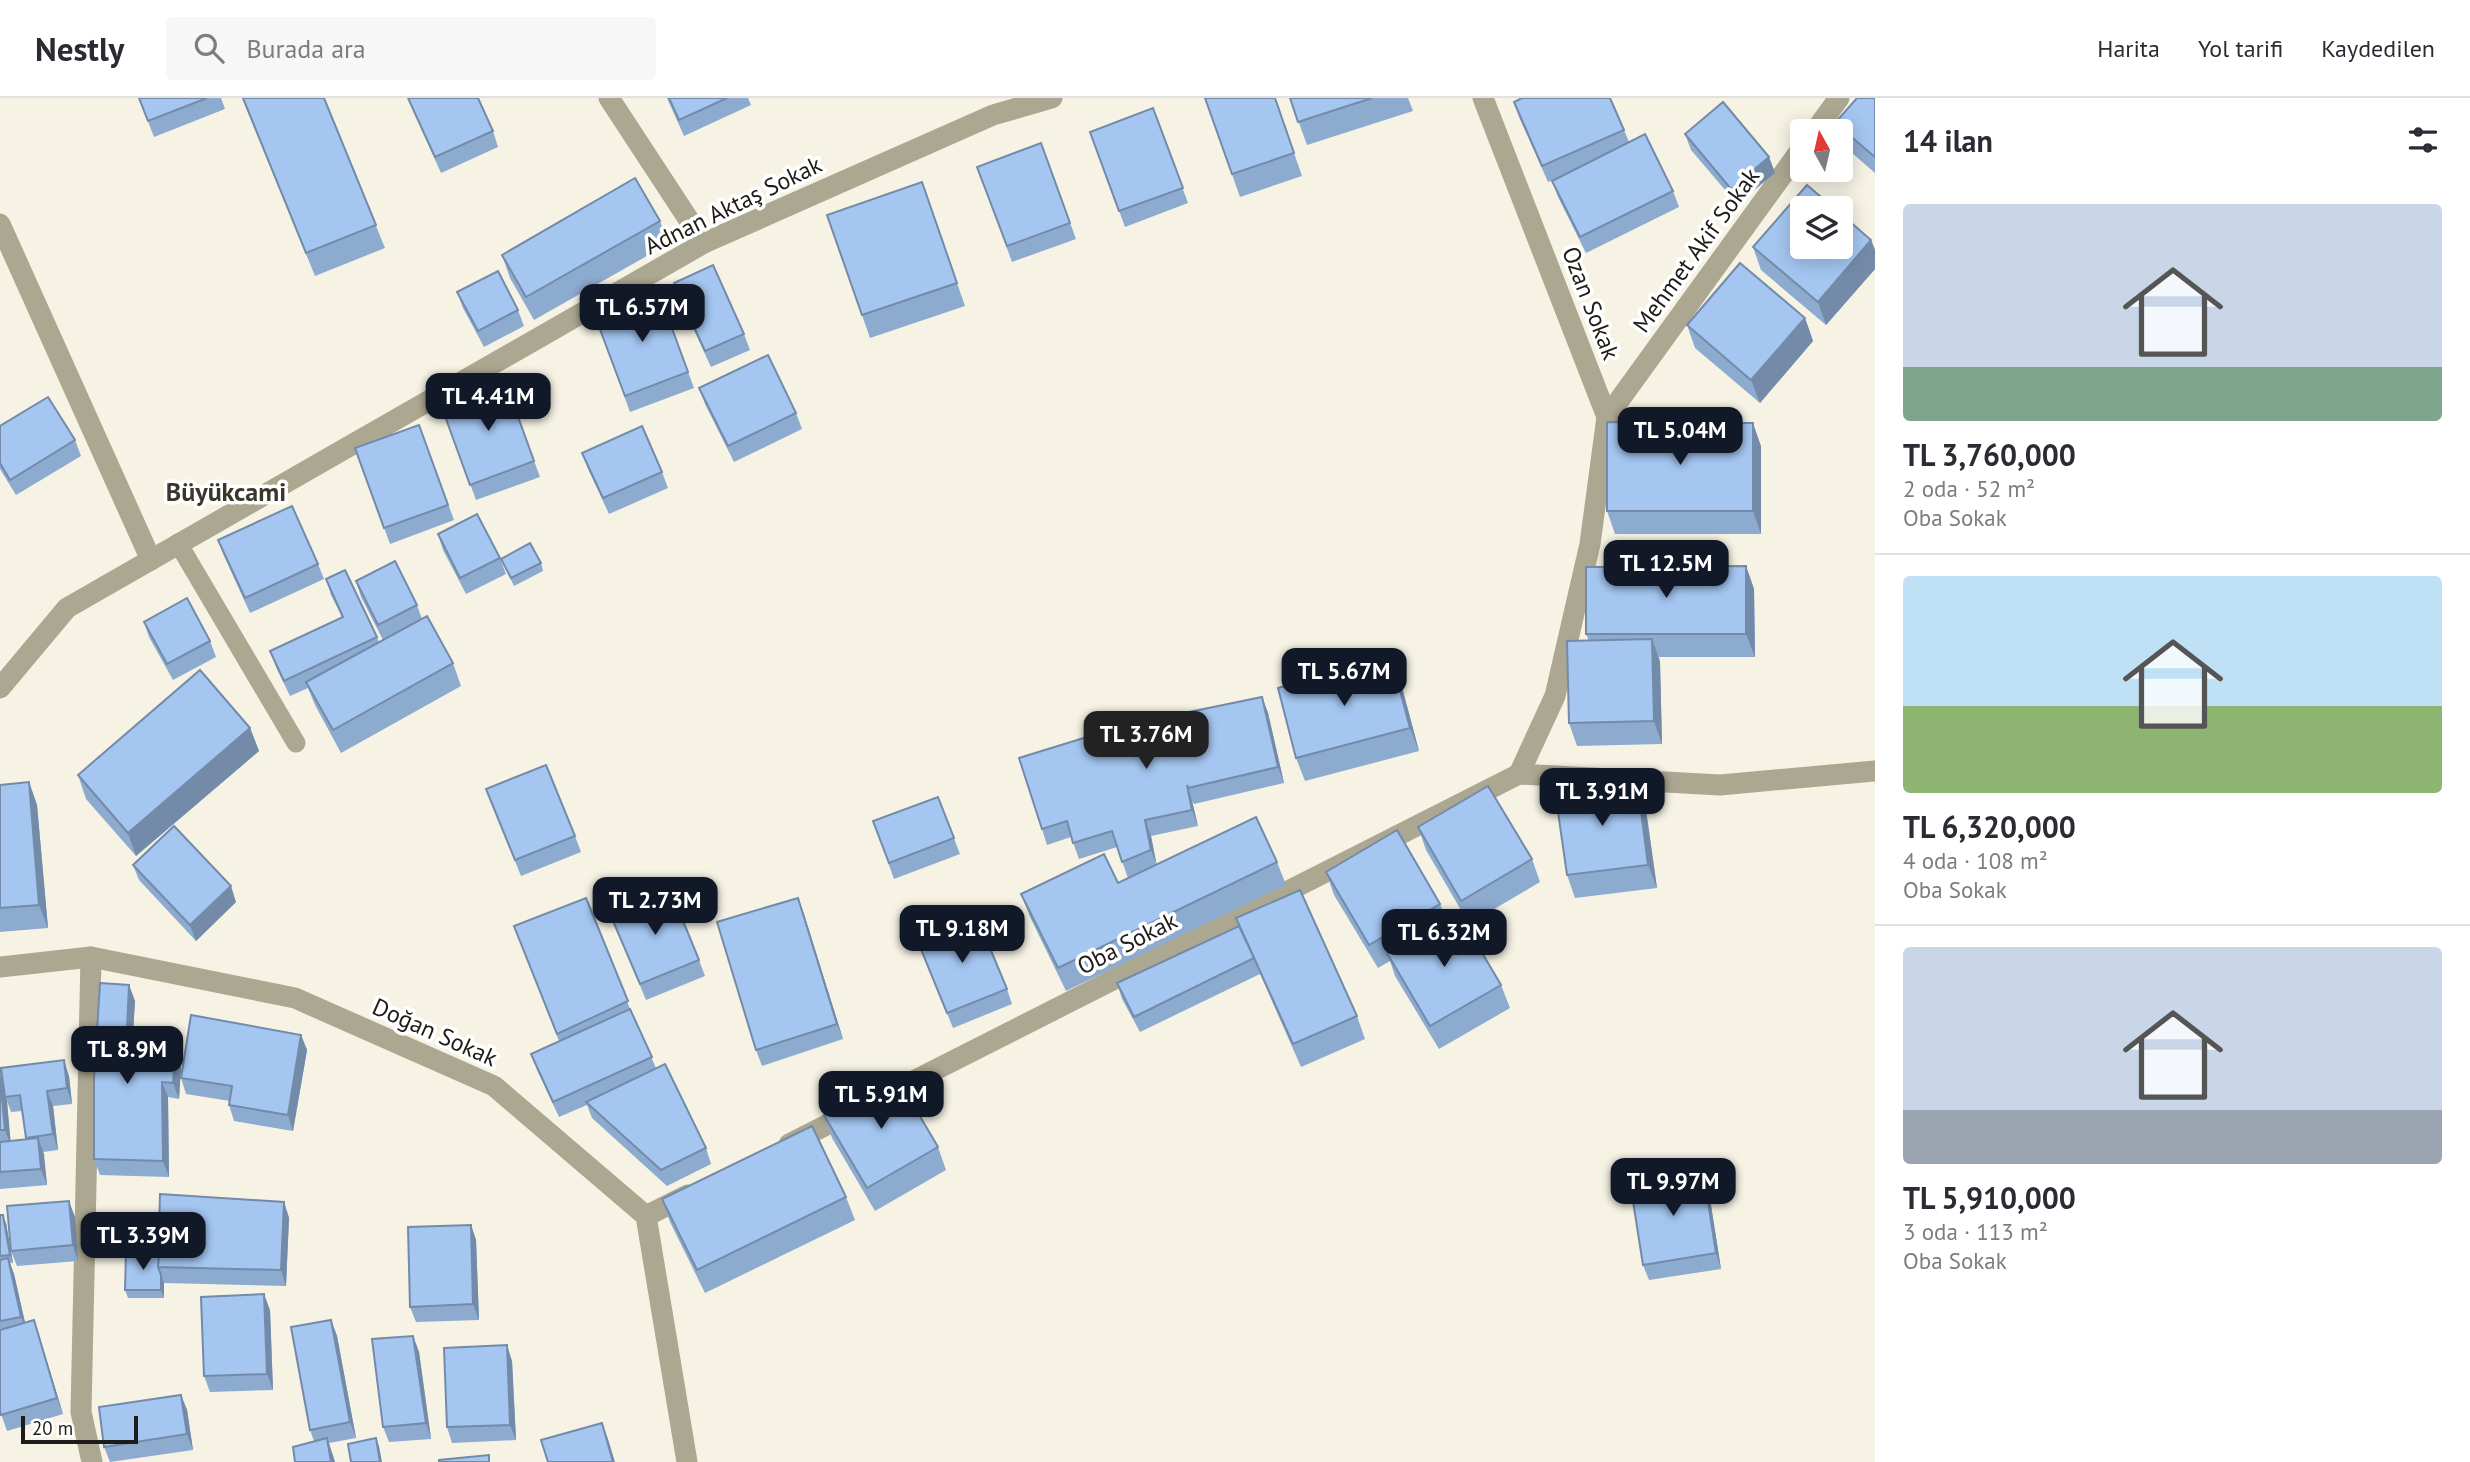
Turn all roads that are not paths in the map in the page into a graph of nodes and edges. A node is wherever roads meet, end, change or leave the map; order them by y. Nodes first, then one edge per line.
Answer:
1 (609, 98) edge
2 (1052, 98) edge
3 (1483, 98) edge
4 (1839, 98) edge
5 (1824, 119) edge
6 (1790, 165) edge
7 (0, 224) edge
8 (704, 243) junction
9 (1607, 417) junction
10 (178, 543) junction
11 (150, 560) junction
12 (0, 688) edge
13 (296, 743) dead end
14 (1875, 771) edge
15 (1519, 774) junction
16 (91, 957) junction
17 (0, 967) edge
18 (771, 1153) edge
19 (709, 1184) edge
20 (646, 1216) junction
21 (92, 1462) edge
22 (687, 1462) edge

1 - 8 street
2 - 8 street, Adnan Aktaş Sokak
3 - 9 street, Ozan Sokak
4 - 5 street
6 - 9 street, Mehmet Akif Sokak
7 - 11 street
8 - 10 street, Adnan Aktaş Sokak
9 - 15 street, Ozan Sokak
10 - 11 street, Adnan Aktaş Sokak
10 - 13 lane
11 - 12 street, Adnan Aktaş Sokak
14 - 15 street
15 - 18 street, Oba Sokak
16 - 17 street, Doğan Sokak
16 - 20 street, Doğan Sokak
16 - 21 street
19 - 20 street
20 - 22 street

